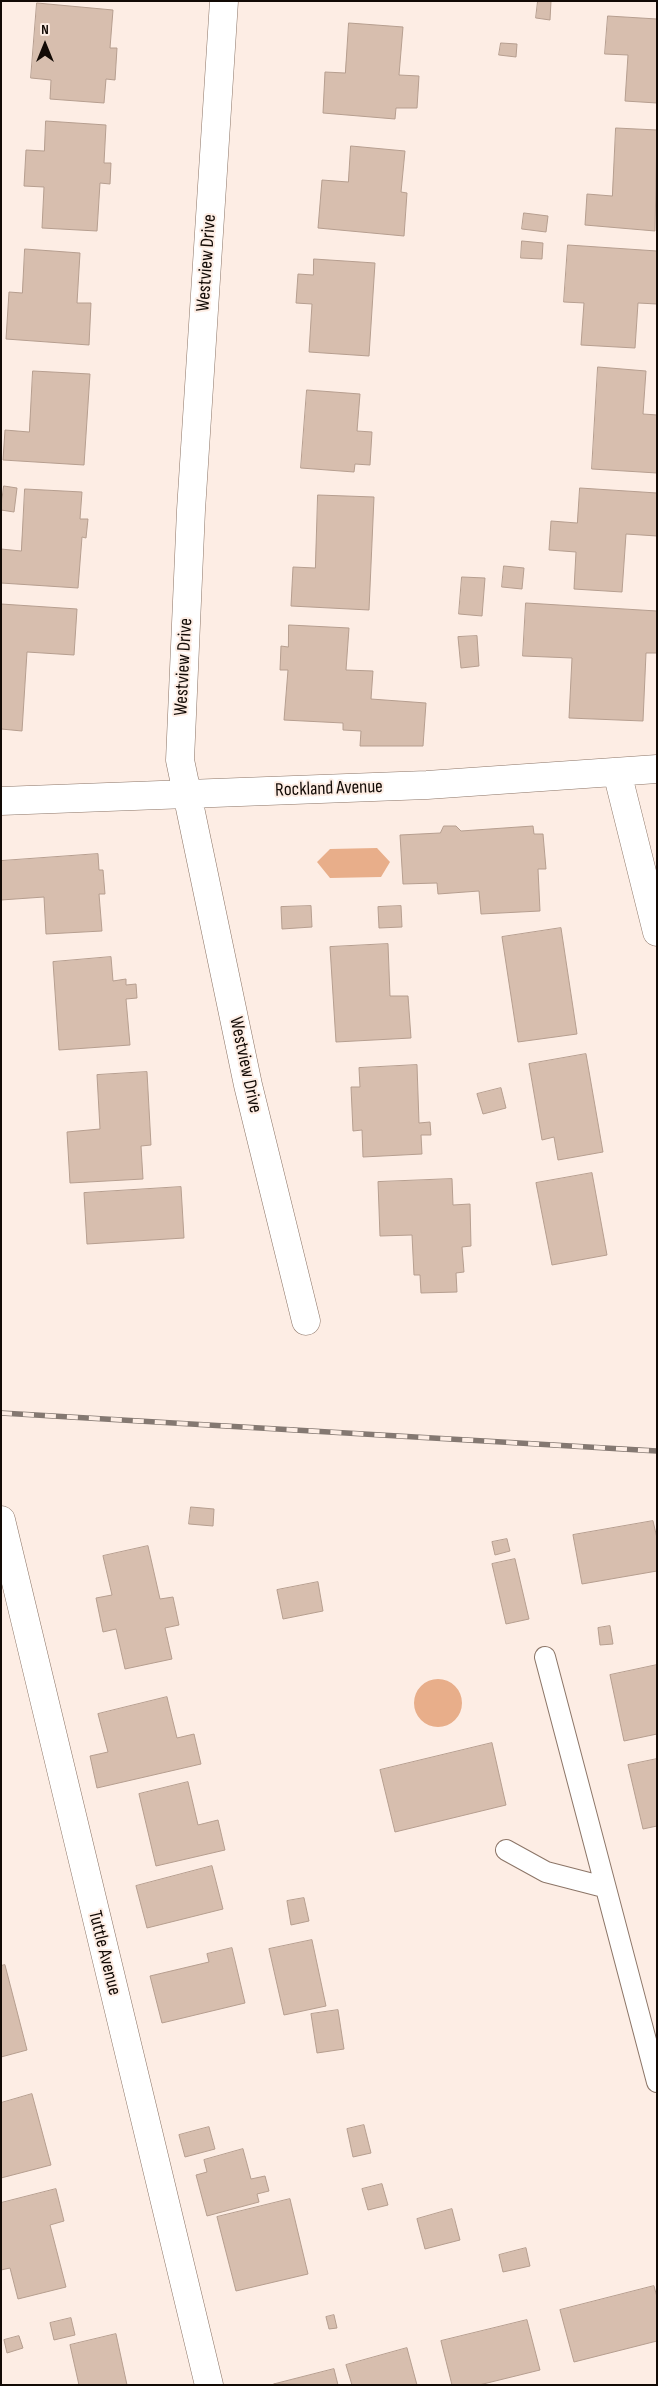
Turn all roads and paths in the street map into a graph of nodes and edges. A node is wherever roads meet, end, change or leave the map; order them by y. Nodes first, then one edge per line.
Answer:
1 (224, 1) edge
2 (657, 769) edge
3 (616, 772) junction
4 (187, 794) junction
5 (1, 801) edge
6 (657, 932) edge
7 (306, 1321) dead end
8 (1, 1520) edge
9 (545, 1657) dead end
10 (506, 1850) dead end
11 (604, 1887) junction
12 (657, 2082) edge
13 (209, 2385) edge

1 - 4 street, Westview Drive
2 - 3 street, Rockland Avenue
3 - 4 street, Rockland Avenue
3 - 6 street
4 - 5 street, Rockland Avenue
4 - 7 street, Westview Drive
8 - 13 street, Tuttle Avenue
9 - 11 lane
10 - 11 lane
11 - 12 lane

